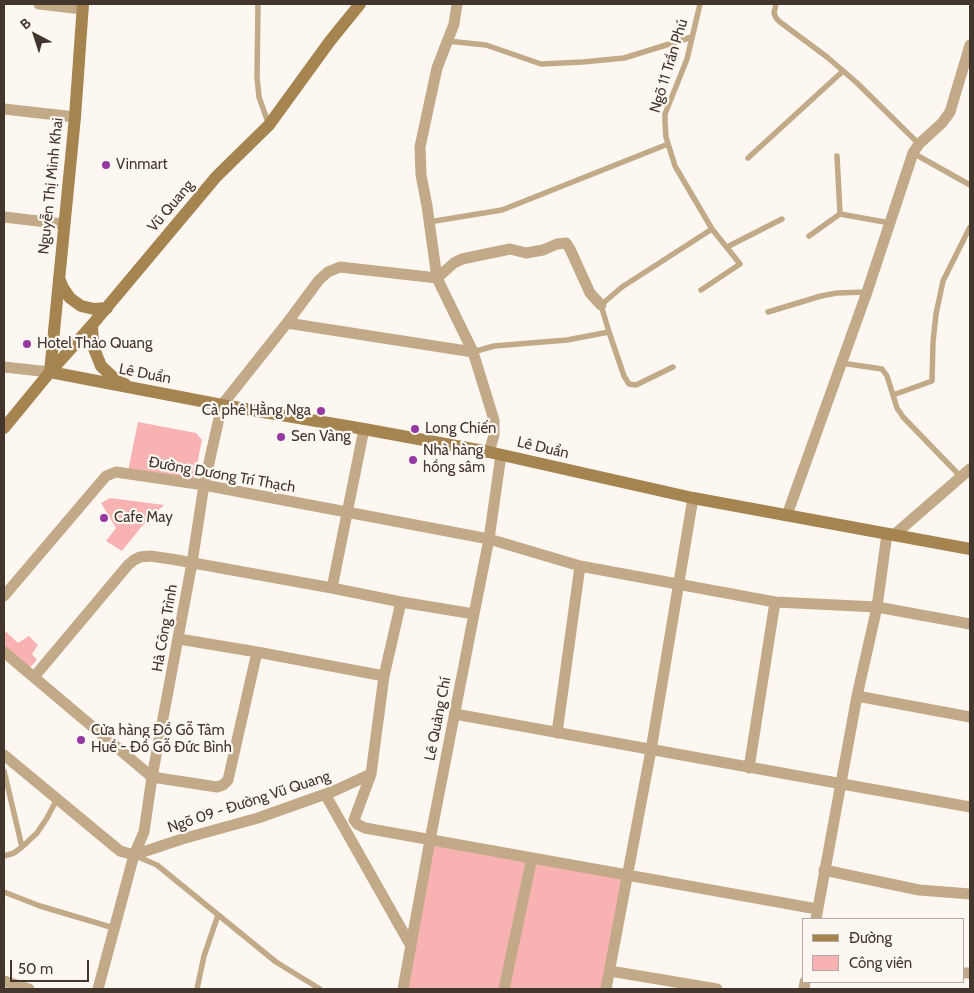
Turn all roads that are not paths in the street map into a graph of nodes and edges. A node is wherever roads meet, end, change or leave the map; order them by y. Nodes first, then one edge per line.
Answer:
1 (39, 4) edge
2 (258, 4) edge
3 (360, 4) edge
4 (458, 4) edge
5 (700, 4) edge
6 (776, 4) edge
7 (82, 6) edge
8 (692, 38) junction
9 (447, 41) junction
10 (970, 45) edge
11 (844, 71) junction
12 (4, 109) edge
13 (75, 116) junction
14 (269, 125) junction
15 (668, 144) junction
16 (916, 148) junction
17 (837, 156) dead end
18 (748, 158) dead end
19 (970, 185) edge
20 (840, 214) junction
21 (4, 217) edge
22 (782, 219) dead end
23 (429, 222) junction
24 (890, 223) junction
25 (64, 224) junction
26 (970, 227) edge
27 (712, 229) junction
28 (809, 236) dead end
29 (727, 247) junction
30 (58, 276) junction
31 (437, 278) junction
32 (701, 290) dead end
33 (867, 292) junction
34 (601, 305) junction
35 (107, 308) junction
36 (768, 312) dead end
37 (288, 323) junction
38 (92, 325) junction
39 (609, 332) junction
40 (473, 352) junction
41 (841, 363) junction
42 (4, 366) edge
43 (673, 367) dead end
44 (50, 372) junction
45 (136, 389) junction
46 (893, 395) junction
47 (222, 405) junction
48 (4, 428) edge
49 (364, 429) junction
50 (495, 453) junction
51 (966, 473) edge
52 (204, 485) junction
53 (693, 498) junction
54 (348, 512) junction
55 (787, 515) junction
56 (891, 534) junction
57 (490, 538) junction
58 (970, 549) edge
59 (192, 563) junction
60 (580, 566) junction
61 (8, 582) edge
62 (678, 584) junction
63 (332, 588) junction
64 (4, 596) edge
65 (401, 602) junction
66 (775, 602) junction
67 (878, 607) junction
68 (474, 614) junction
69 (970, 624) edge
70 (179, 639) junction
71 (4, 652) edge
72 (257, 652) junction
73 (384, 676) junction
74 (34, 677) junction
75 (857, 696) junction
76 (455, 714) junction
77 (970, 717) edge
78 (556, 732) junction
79 (651, 750) junction
80 (4, 755) edge
81 (15, 764) junction
82 (748, 768) junction
83 (4, 771) edge
84 (371, 774) junction
85 (152, 777) junction
86 (840, 785) junction
87 (325, 794) junction
88 (57, 799) junction
89 (970, 808) edge
90 (430, 840) junction
91 (22, 847) junction
92 (134, 855) junction
93 (4, 856) edge
94 (532, 858) junction
95 (824, 870) junction
96 (627, 876) junction
97 (4, 892) edge
98 (970, 894) edge
99 (816, 914) edge
100 (218, 915) junction
101 (114, 928) junction
102 (411, 946) junction
103 (610, 971) junction
104 (4, 981) edge
105 (29, 989) edge
106 (98, 989) edge
107 (197, 989) edge
108 (320, 989) edge
109 (403, 989) edge
110 (504, 989) edge
111 (606, 989) edge
112 (718, 989) edge

1 - 7 street
2 - 14 lane
3 - 14 main road, Vũ Quang
4 - 9 street, Lê Quảng Chí
5 - 8 lane, Ngõ 11 Trần Phú
6 - 11 lane
7 - 13 main road, Nguyễn Thị Minh Khai
8 - 9 lane
8 - 15 lane, Ngõ 11 Trần Phú
9 - 23 street, Lê Quảng Chí
10 - 16 street
11 - 16 lane
11 - 18 lane
12 - 13 street
13 - 25 main road, Nguyễn Thị Minh Khai
14 - 35 main road, Vũ Quang
15 - 23 lane
15 - 27 lane, Ngõ 11 Trần Phú
16 - 19 lane
16 - 24 street
17 - 20 lane
20 - 24 lane
20 - 28 lane
21 - 25 street
22 - 29 lane
23 - 31 street, Lê Quảng Chí
24 - 33 street
25 - 30 main road, Nguyễn Thị Minh Khai
26 - 46 lane
27 - 29 lane, Ngõ 11 Trần Phú
27 - 34 lane
29 - 32 lane, Ngõ 11 Trần Phú
30 - 35 main road
30 - 44 main road, Nguyễn Thị Minh Khai
31 - 34 street
31 - 37 street
31 - 40 street, Lê Quảng Chí
33 - 36 lane
33 - 41 street
34 - 39 lane
35 - 38 main road, Vũ Quang
37 - 40 street
37 - 47 street
38 - 44 main road, Vũ Quang
38 - 45 main road
39 - 40 lane
39 - 43 lane
40 - 50 street, Lê Quảng Chí
41 - 46 lane
41 - 55 street
42 - 44 street
44 - 45 main road, Lê Duẩn
44 - 48 main road, Vũ Quang
45 - 47 main road, Lê Duẩn
46 - 51 lane
47 - 49 main road, Lê Duẩn
47 - 52 street, Hà Công Trình
49 - 50 main road, Lê Duẩn
49 - 54 street
50 - 53 main road, Lê Duẩn
50 - 57 street, Lê Quảng Chí
51 - 56 street
52 - 54 street, Đường Dương Trí Thạch
52 - 59 street, Hà Công Trình
52 - 61 street, Đường Dương Trí Thạch
53 - 55 main road, Lê Duẩn
53 - 62 street
54 - 57 street, Đường Dương Trí Thạch
54 - 63 street
55 - 56 main road, Lê Duẩn
56 - 58 main road, Lê Duẩn
56 - 67 street
57 - 60 street, Đường Dương Trí Thạch
57 - 68 street, Lê Quảng Chí
59 - 63 street
59 - 70 street, Hà Công Trình
59 - 74 street
60 - 62 street, Đường Dương Trí Thạch
60 - 78 street
61 - 64 street, Đường Dương Trí Thạch
62 - 66 street, Đường Dương Trí Thạch
62 - 79 street
63 - 65 street
65 - 68 street
65 - 73 street
66 - 67 street, Đường Dương Trí Thạch
66 - 82 street
67 - 69 street, Đường Dương Trí Thạch
67 - 75 street
68 - 76 street, Lê Quảng Chí
70 - 72 street
70 - 85 street, Hà Công Trình
71 - 74 street
72 - 73 street
72 - 85 street
73 - 84 street
74 - 85 street
75 - 77 street
75 - 86 street
76 - 78 street
76 - 90 street, Lê Quảng Chí
78 - 79 street
79 - 82 street
79 - 96 street
80 - 81 street
81 - 83 lane
81 - 88 street
82 - 86 street
83 - 91 lane
84 - 87 street, Ngõ 09 - Đường Vũ Quang
84 - 90 street
85 - 92 street, Hà Công Trình
86 - 89 street
86 - 95 street
87 - 92 street, Ngõ 09 - Đường Vũ Quang
87 - 102 street
88 - 91 lane
88 - 92 street
90 - 94 street
90 - 102 street, Lê Quảng Chí
91 - 93 lane
92 - 100 lane
92 - 101 street, Hà Công Trình
94 - 96 street
94 - 110 street
95 - 98 street
95 - 99 street
96 - 99 street
96 - 103 street
97 - 101 lane
100 - 107 lane
100 - 108 lane
101 - 106 street, Hà Công Trình
102 - 109 street, Lê Quảng Chí
103 - 111 street
103 - 112 street
104 - 105 street

